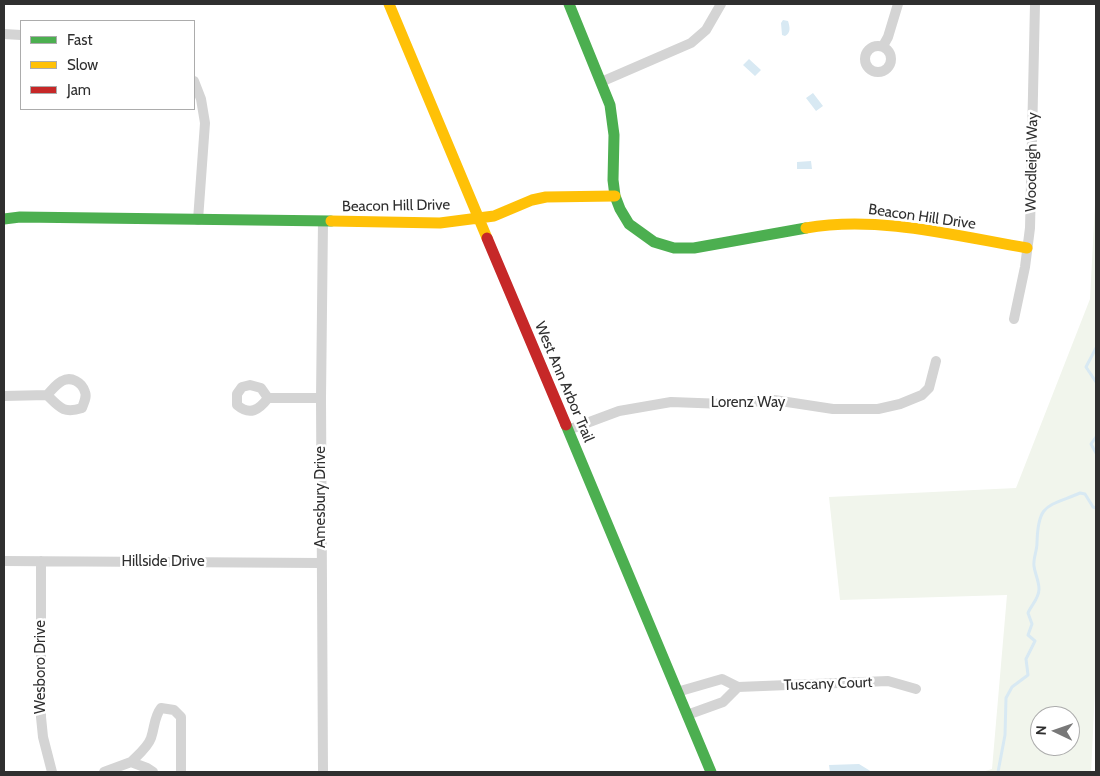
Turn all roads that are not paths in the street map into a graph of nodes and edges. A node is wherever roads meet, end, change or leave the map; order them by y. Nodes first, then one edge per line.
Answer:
1 (389, 4) edge
2 (570, 4) edge
3 (721, 4) edge
4 (898, 4) edge
5 (1035, 4) edge
6 (4, 34) edge
7 (20, 35) edge
8 (883, 46) dead end
9 (601, 82) junction
10 (195, 84) edge
11 (615, 196) junction
12 (478, 217) junction
13 (4, 219) edge
14 (198, 220) junction
15 (323, 221) junction
16 (1027, 248) junction
17 (1014, 319) dead end
18 (936, 361) dead end
19 (47, 395) dead end
20 (4, 396) edge
21 (268, 398) dead end
22 (321, 398) junction
23 (568, 430) junction
24 (4, 561) edge
25 (41, 561) junction
26 (321, 563) junction
27 (738, 687) junction
28 (916, 689) dead end
29 (677, 692) junction
30 (687, 715) junction
31 (131, 762) junction
32 (52, 772) edge
33 (104, 772) edge
34 (153, 772) edge
35 (181, 772) edge
36 (323, 772) edge
37 (711, 772) edge

1 - 12 street, West Ann Arbor Trail
2 - 9 street
3 - 9 street
4 - 8 street
5 - 16 street, Woodleigh Way
6 - 7 street
9 - 11 street
10 - 14 street
11 - 12 street, Beacon Hill Drive
11 - 16 street, Beacon Hill Drive
12 - 15 street, Beacon Hill Drive
12 - 23 street, West Ann Arbor Trail
13 - 14 street, Beacon Hill Drive
14 - 15 street, Beacon Hill Drive
15 - 22 street, Amesbury Drive
16 - 17 street, Woodleigh Way
18 - 23 street, Lorenz Way
19 - 20 street
21 - 22 street
22 - 26 street, Amesbury Drive
23 - 29 street, West Ann Arbor Trail
24 - 25 street, Hillside Drive
25 - 26 street, Hillside Drive
25 - 32 street, Wesboro Drive
26 - 36 street, Amesbury Drive
27 - 28 street, Tuscany Court
27 - 29 street, Tuscany Court
27 - 30 street
29 - 30 street, West Ann Arbor Trail
30 - 37 street, West Ann Arbor Trail
31 - 33 street
31 - 34 street
31 - 35 street

